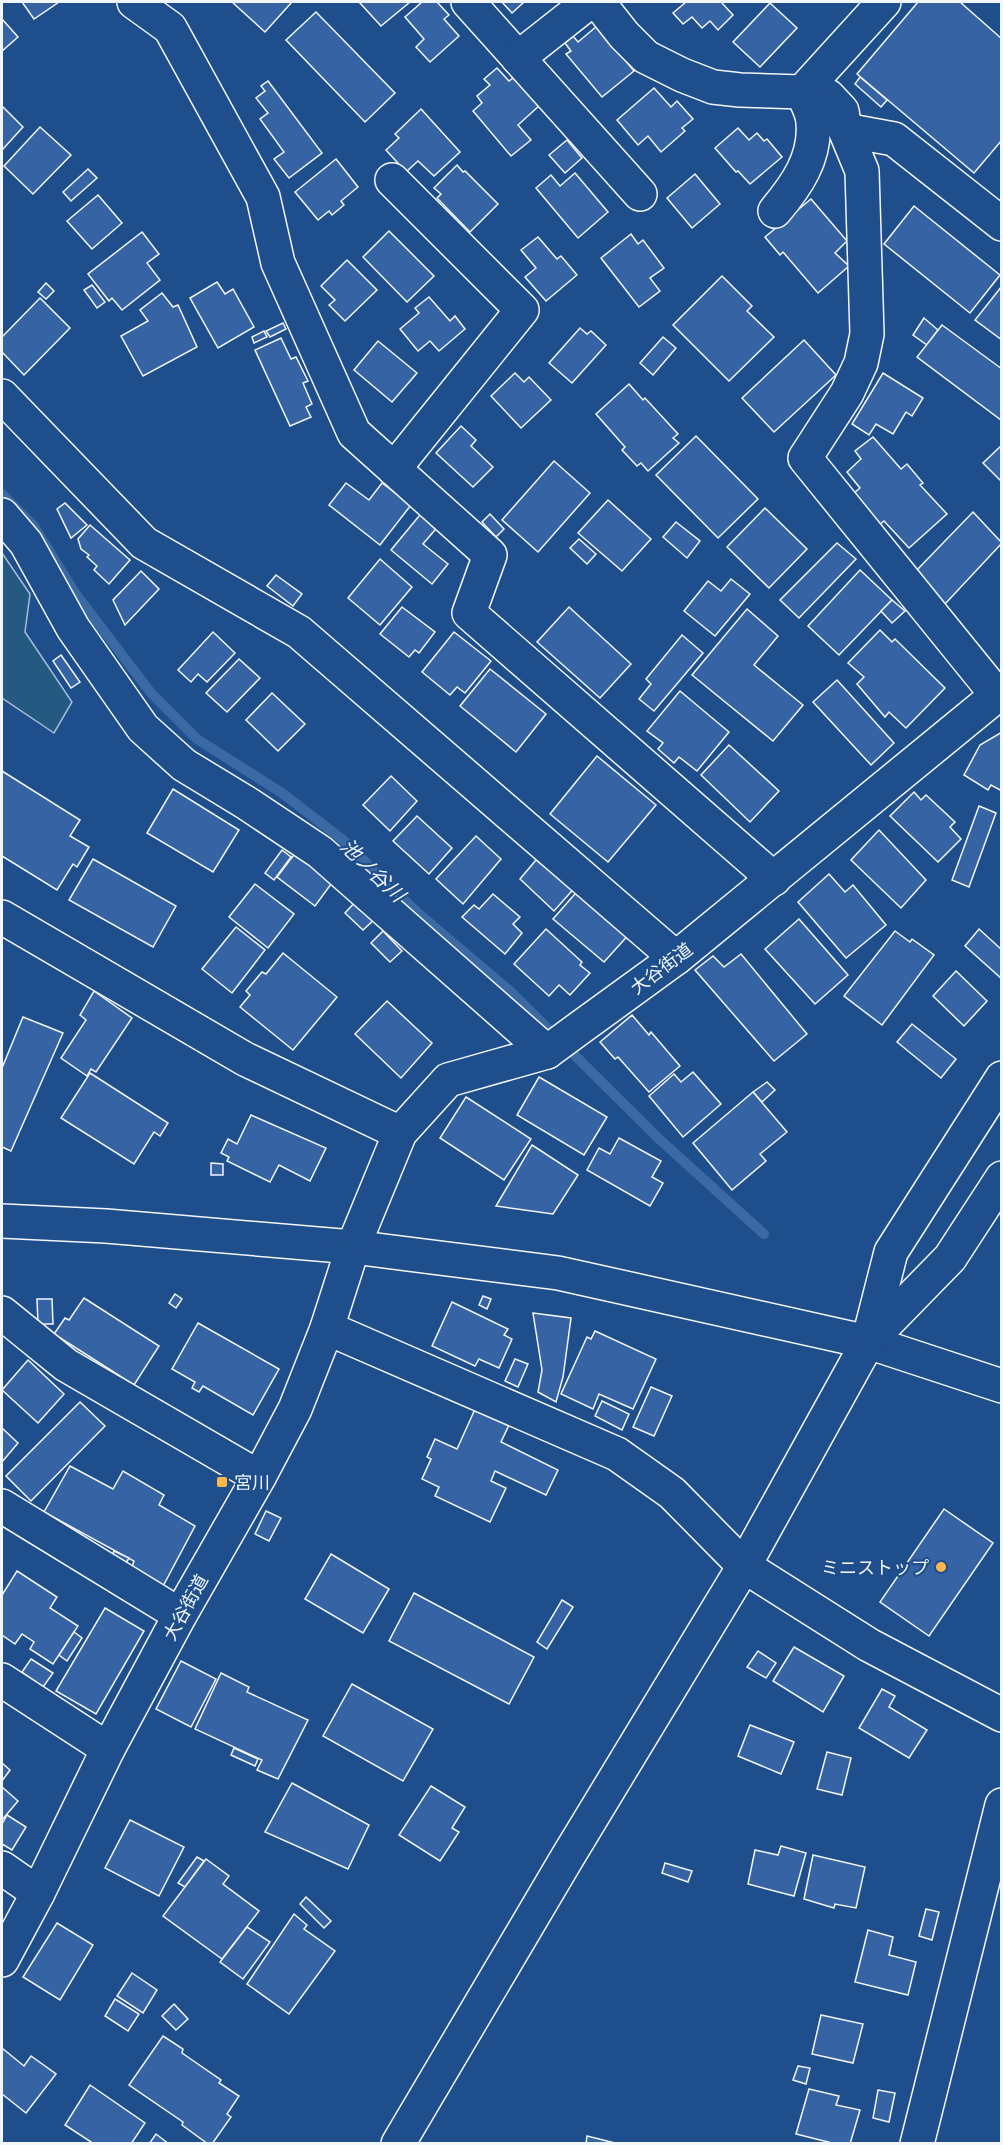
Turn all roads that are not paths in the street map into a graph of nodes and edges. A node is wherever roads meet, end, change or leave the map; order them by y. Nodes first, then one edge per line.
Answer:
1 (134, 2) edge
2 (468, 2) edge
3 (589, 2) edge
4 (598, 2) edge
5 (884, 2) edge
6 (518, 58) junction
7 (802, 92) junction
8 (845, 130) junction
9 (392, 180) dead end
10 (640, 194) dead end
11 (775, 211) dead end
12 (1002, 224) edge
13 (2, 396) edge
14 (394, 469) junction
15 (2, 515) edge
16 (999, 693) edge
17 (774, 879) junction
18 (2, 917) edge
19 (676, 958) junction
20 (548, 1051) junction
21 (1002, 1078) edge
22 (400, 1133) junction
23 (1002, 1178) edge
24 (2, 1221) edge
25 (353, 1247) junction
26 (2, 1313) edge
27 (327, 1328) junction
28 (868, 1342) junction
29 (1002, 1386) edge
30 (259, 1477) junction
31 (2, 1506) edge
32 (744, 1566) junction
33 (180, 1616) junction
34 (2, 1680) edge
35 (1002, 1715) edge
36 (108, 1749) junction
37 (1002, 1804) edge
38 (2, 1868) edge
39 (38, 1893) junction
40 (2, 1960) edge
41 (398, 2144) edge
42 (917, 2144) edge

1 - 14 street
2 - 6 street
3 - 6 street
4 - 7 street
5 - 7 street
6 - 10 street
7 - 8 street
7 - 11 street
8 - 12 street
8 - 16 street
9 - 14 street
13 - 19 street
14 - 17 street
15 - 20 street
16 - 17 street, 大谷街道
17 - 19 street, 大谷街道
18 - 22 street
19 - 20 street, 大谷街道
20 - 22 street, 大谷街道
21 - 28 street
22 - 25 street, 大谷街道
23 - 28 street
24 - 25 street
25 - 27 street, 大谷街道
25 - 28 street
26 - 30 street
27 - 30 street, 大谷街道
27 - 32 street
28 - 29 street
28 - 32 street
30 - 33 street, 大谷街道
31 - 33 street
32 - 35 street
32 - 41 street
33 - 36 street, 大谷街道
34 - 36 street
36 - 39 street, 大谷街道
37 - 42 street
38 - 39 street
39 - 40 street, 大谷街道

